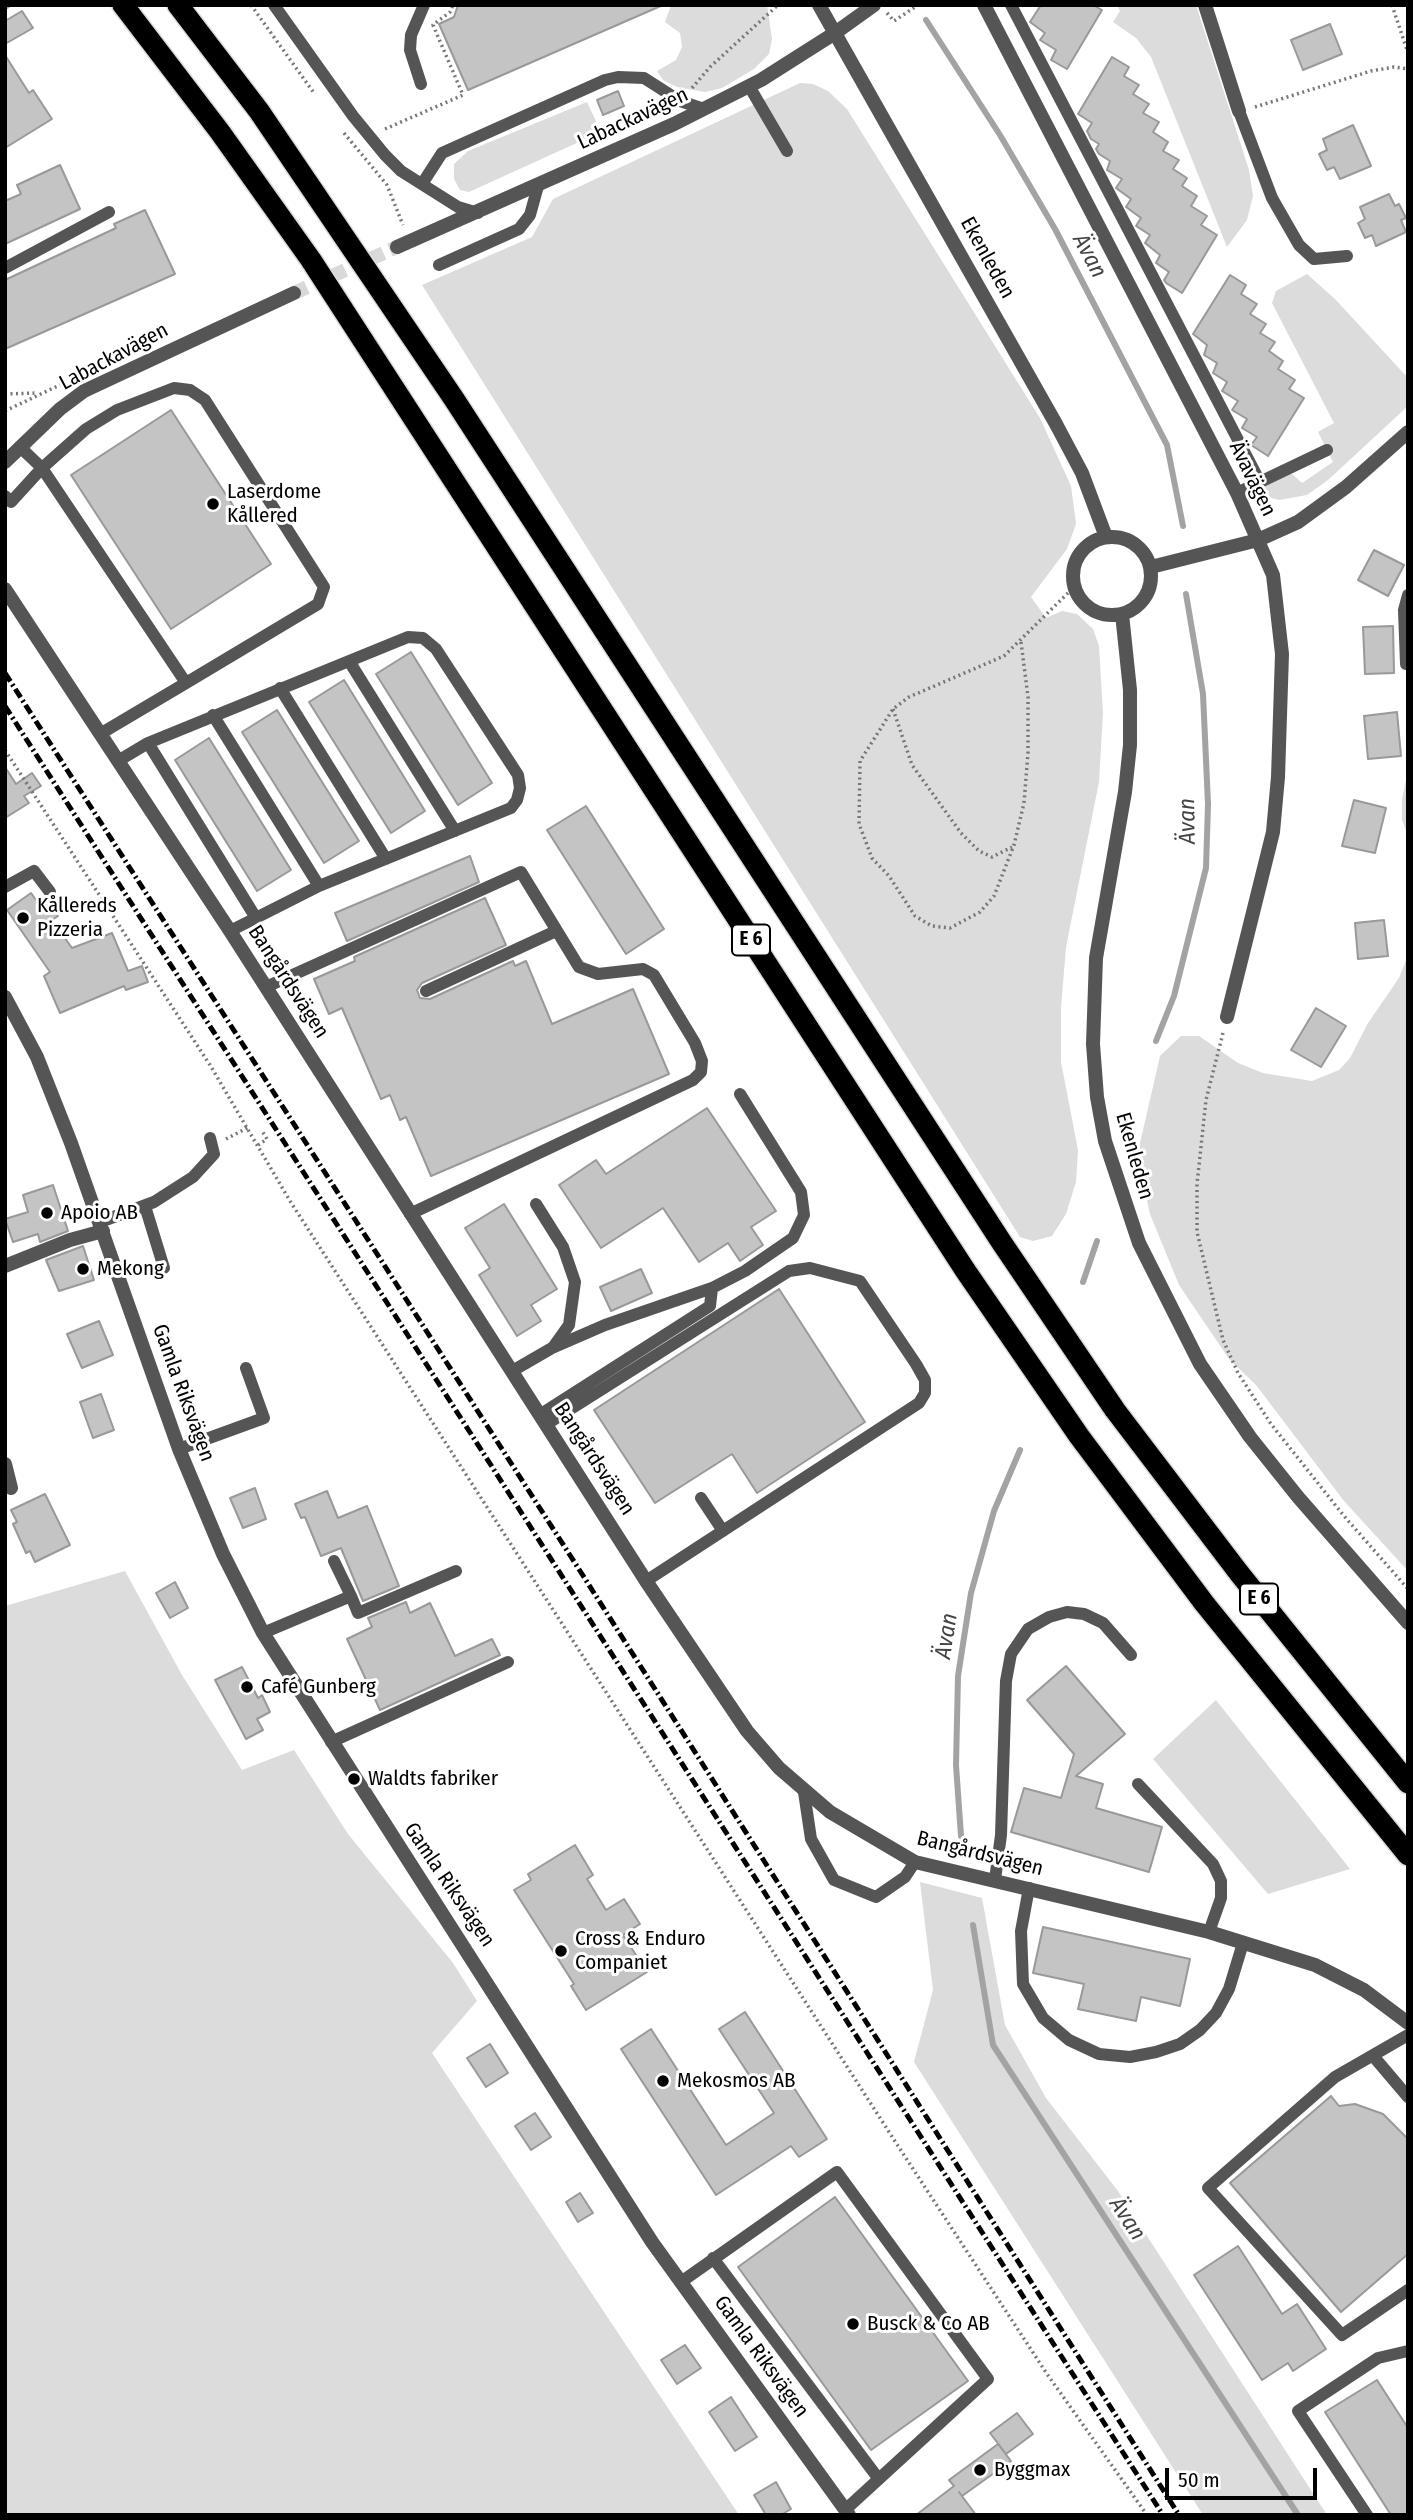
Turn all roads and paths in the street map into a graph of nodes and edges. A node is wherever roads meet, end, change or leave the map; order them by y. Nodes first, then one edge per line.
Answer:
1 (123, 5) edge
2 (178, 5) edge
3 (274, 5) edge
4 (425, 5) edge
5 (453, 5) edge
6 (778, 5) edge
7 (819, 5) edge
8 (874, 5) edge
9 (881, 5) edge
10 (918, 5) edge
11 (984, 5) edge
12 (1011, 5) edge
13 (1205, 5) edge
14 (1392, 5) edge
15 (835, 33) junction
16 (1408, 53) edge
17 (1408, 69) edge
18 (421, 84) dead end
19 (749, 86) junction
20 (680, 101) junction
21 (704, 109) junction
22 (1239, 111) junction
23 (389, 127) dead end
24 (787, 151) dead end
25 (422, 184) junction
26 (538, 186) junction
27 (109, 212) dead end
28 (478, 213) junction
29 (397, 247) tunnel mouth
30 (1347, 256) dead end
31 (439, 265) dead end
32 (5, 268) edge
33 (294, 293) tunnel mouth
34 (40, 393) dead end
35 (5, 394) edge
36 (1408, 432) edge
37 (20, 447) junction
38 (1327, 450) dead end
39 (5, 462) edge
40 (42, 468) junction
41 (1260, 482) junction
42 (1237, 494) junction
43 (5, 496) edge
44 (1106, 537) junction
45 (1258, 540) junction
46 (1151, 568) junction
47 (1074, 587) junction
48 (5, 589) edge
49 (1408, 595) edge
50 (1122, 614) junction
51 (1021, 642) junction
52 (349, 661) junction
53 (1406, 664) dead end
54 (186, 683) junction
55 (280, 688) junction
56 (893, 709) junction
57 (213, 715) junction
58 (100, 734) junction
59 (148, 743) junction
60 (5, 750) edge
61 (118, 761) junction
62 (455, 831) junction
63 (1014, 845) junction
64 (386, 859) junction
65 (319, 886) junction
66 (5, 887) edge
67 (50, 892) dead end
68 (256, 918) junction
69 (230, 931) junction
70 (556, 931) junction
71 (266, 987) junction
72 (426, 991) dead end
73 (5, 997) edge
74 (1227, 1017) joint
75 (740, 1094) dead end
76 (249, 1126) junction
77 (262, 1131) dead end
78 (212, 1142) joint
79 (258, 1145) junction
80 (209, 1162) junction
81 (220, 1172) dead end
82 (536, 1204) dead end
83 (145, 1206) junction
84 (410, 1214) junction
85 (102, 1227) junction
86 (5, 1266) edge
87 (164, 1268) dead end
88 (712, 1288) junction
89 (552, 1348) junction
90 (246, 1368) dead end
91 (514, 1370) junction
92 (544, 1419) junction
93 (179, 1449) junction
94 (5, 1464) edge
95 (11, 1488) dead end
96 (701, 1498) dead end
97 (723, 1531) junction
98 (334, 1561) dead end
99 (456, 1570) dead end
100 (646, 1581) junction
101 (1408, 1588) edge
102 (351, 1596) junction
103 (1408, 1623) edge
104 (263, 1633) junction
105 (1132, 1655) dead end
106 (508, 1662) dead end
107 (331, 1742) junction
108 (1408, 1783) edge
109 (1138, 1784) dead end
110 (804, 1792) junction
111 (1408, 1855) edge
112 (915, 1862) junction
113 (995, 1880) junction
114 (1029, 1888) junction
115 (1209, 1932) junction
116 (1243, 1943) junction
117 (1408, 2023) edge
118 (1408, 2035) edge
119 (1374, 2057) junction
120 (1408, 2097) edge
121 (713, 2259) junction
122 (681, 2282) junction
123 (1408, 2290) edge
124 (1408, 2351) edge
125 (878, 2478) junction
126 (847, 2512) edge
127 (1147, 2515) edge
128 (1367, 2515) edge

1 - 111 highway, E 6
2 - 108 highway, E 6
3 - 25 lane
4 - 18 lane
5 - 23 path
6 - 20 path
7 - 15 street, Ekenleden
8 - 15 street, Labackavägen
9 - 10 path
11 - 42 street, Ävavägen
12 - 41 lane
13 - 22 street
14 - 16 path
15 - 19 street, Labackavägen
15 - 44 street, Ekenleden
17 - 22 path
19 - 21 street, Labackavägen
19 - 24 lane
20 - 21 lane
20 - 25 lane
21 - 26 street, Labackavägen
22 - 30 lane
25 - 28 lane
26 - 28 street, Labackavägen
26 - 31 lane
27 - 32 lane
28 - 29 street, Labackavägen
33 - 37 street, Labackavägen
34 - 35 path
36 - 45 street
37 - 39 street, Labackavägen
37 - 40 lane
38 - 41 lane
40 - 43 lane
40 - 54 lane
40 - 54 lane
41 - 42 lane
42 - 45 street, Ävavägen
44 - 46 street
44 - 47 street
45 - 46 street
45 - 74 street, Ävavägen
46 - 50 street
47 - 50 street
47 - 51 path
48 - 58 street, Bangårdsvägen
49 - 53 lane
50 - 103 street, Ekenleden
51 - 56 path
51 - 63 path
52 - 55 lane
52 - 62 lane
52 - 62 lane
54 - 58 lane
55 - 57 lane
55 - 64 lane
56 - 63 path
56 - 63 path
57 - 59 lane
57 - 65 lane
58 - 61 street, Bangårdsvägen
59 - 61 lane
59 - 68 lane
60 - 76 path
61 - 69 street, Bangårdsvägen
62 - 64 lane
64 - 65 lane
65 - 68 lane
66 - 67 lane
68 - 69 lane
69 - 71 street, Bangårdsvägen
70 - 71 lane
70 - 72 lane
70 - 84 lane
71 - 84 street, Bangårdsvägen
73 - 85 street, Gamla Riksvägen
74 - 101 path
75 - 88 lane
76 - 78 path
76 - 79 path
77 - 79 path
78 - 80 lane
79 - 127 path
80 - 81 lane
80 - 83 lane
82 - 89 lane
83 - 85 lane
83 - 87 lane
84 - 91 street, Bangårdsvägen
85 - 86 street
85 - 93 street, Gamla Riksvägen
88 - 89 lane
88 - 92 lane
89 - 91 lane
90 - 93 lane
91 - 92 street, Bangårdsvägen
92 - 97 lane
92 - 100 street, Bangårdsvägen
93 - 104 street, Gamla Riksvägen
94 - 95 street
96 - 97 lane
97 - 100 lane
98 - 102 lane
99 - 102 lane
100 - 110 street, Bangårdsvägen
102 - 104 lane
104 - 107 street, Gamla Riksvägen
105 - 113 lane
106 - 107 lane
107 - 122 street, Gamla Riksvägen
109 - 115 lane
110 - 112 street, Bangårdsvägen
110 - 112 lane
112 - 113 street, Bangårdsvägen
113 - 114 street, Bangårdsvägen
114 - 115 street, Bangårdsvägen
114 - 116 lane
115 - 116 street, Bangårdsvägen
116 - 117 street, Bangårdsvägen
118 - 119 lane
119 - 120 lane
119 - 123 lane
121 - 122 lane
121 - 125 lane
121 - 125 lane
122 - 126 street, Gamla Riksvägen
124 - 128 lane
125 - 126 lane

